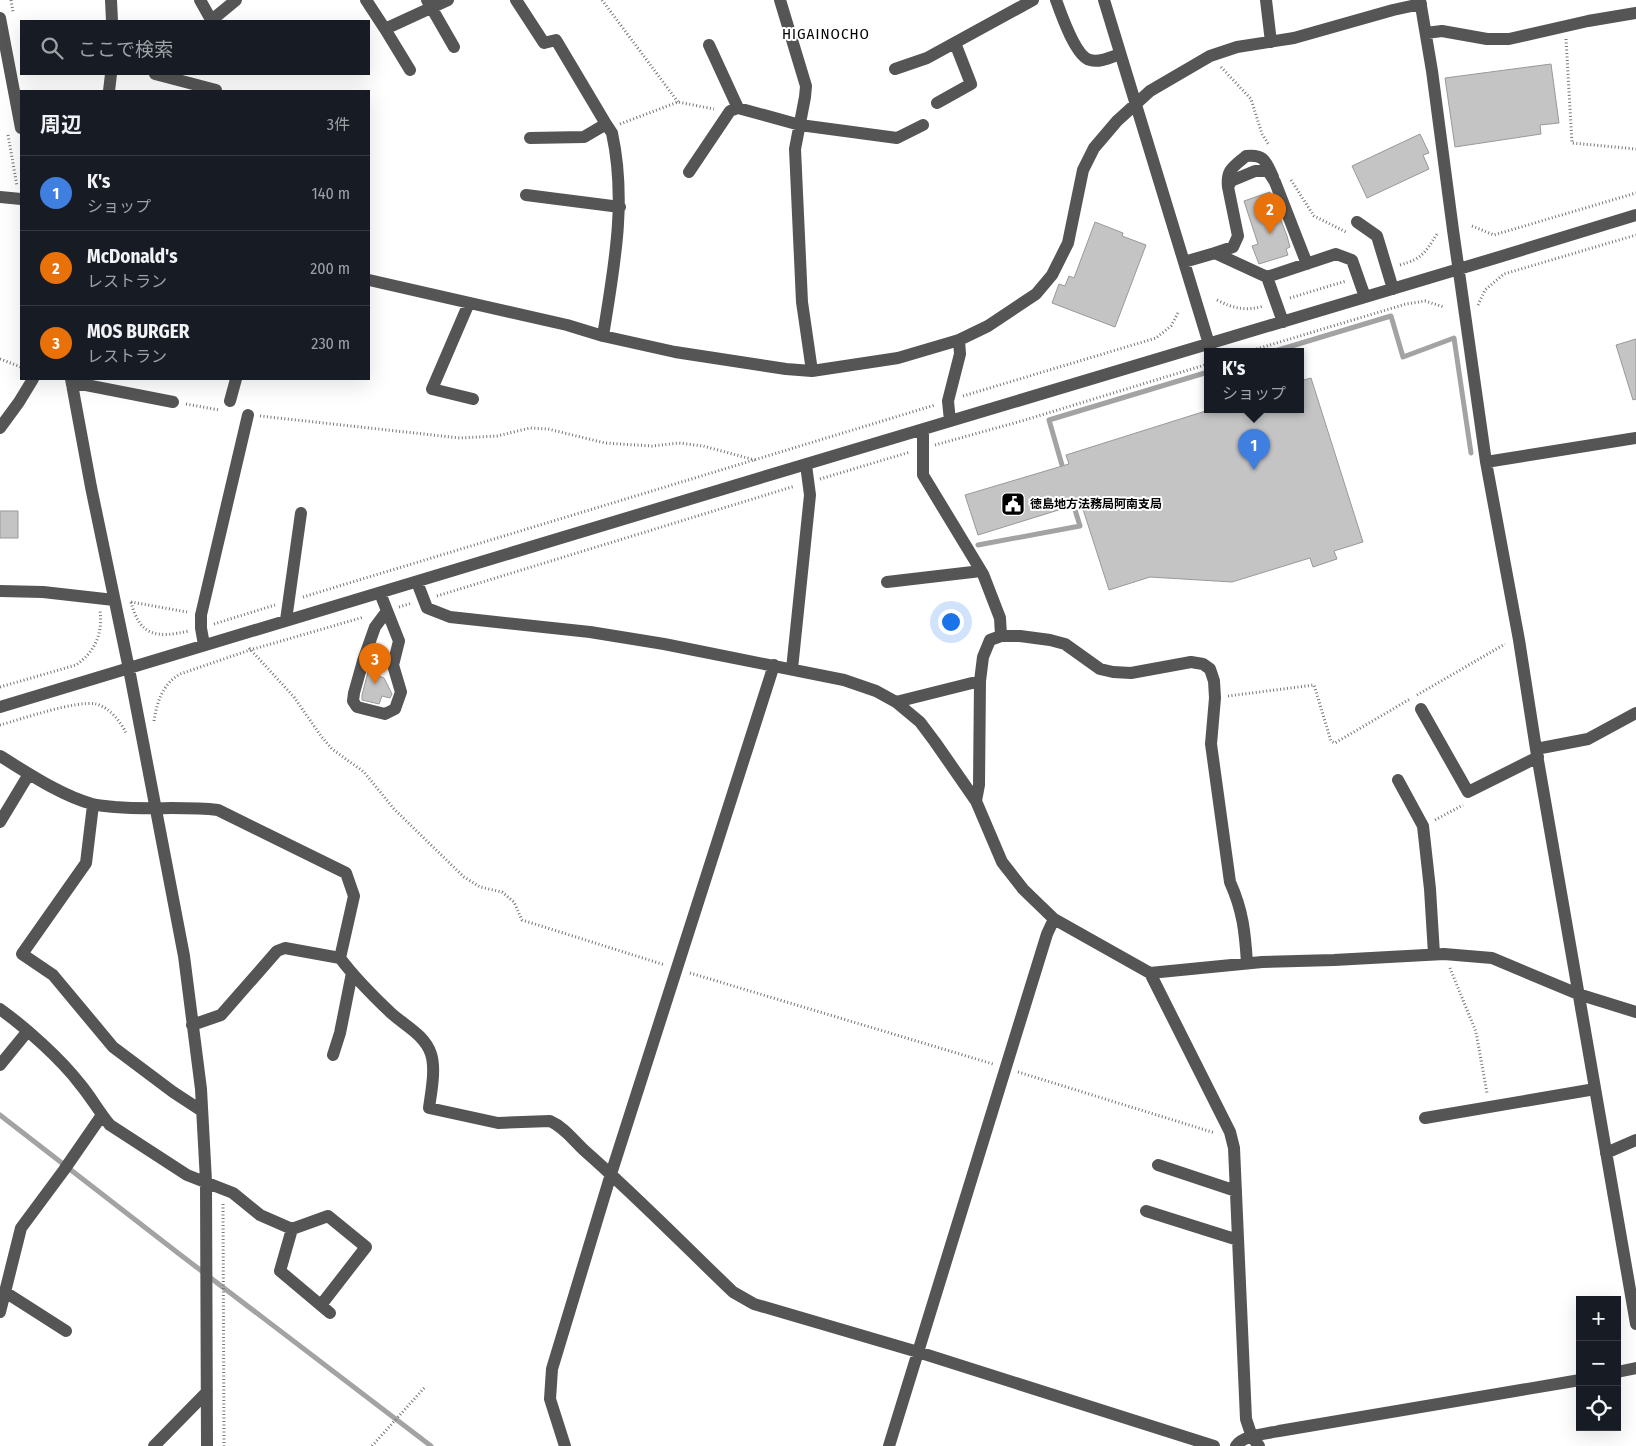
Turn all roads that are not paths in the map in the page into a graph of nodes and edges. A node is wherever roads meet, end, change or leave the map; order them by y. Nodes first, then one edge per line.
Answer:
1 (111, 0) edge
2 (200, 0) edge
3 (236, 0) edge
4 (366, 0) edge
5 (448, 0) edge
6 (516, 0) edge
7 (780, 0) edge
8 (1033, 0) edge
9 (1056, 0) edge
10 (1104, 0) edge
11 (1266, 0) edge
12 (1421, 2) edge
13 (429, 4) edge
14 (1636, 13) edge
15 (0, 18) edge
16 (112, 20) edge
17 (385, 29) junction
18 (1426, 32) junction
19 (1271, 42) junction
20 (955, 43) junction
21 (709, 45) dead end
22 (454, 47) dead end
23 (1120, 54) junction
24 (895, 69) dead end
25 (410, 70) dead end
26 (111, 75) edge
27 (159, 75) edge
28 (109, 90) edge
29 (216, 90) edge
30 (936, 103) dead end
31 (1135, 104) junction
32 (734, 110) junction
33 (20, 123) edge
34 (800, 125) junction
35 (922, 125) dead end
36 (607, 126) junction
37 (530, 138) dead end
38 (689, 172) dead end
39 (18, 195) edge
40 (526, 195) dead end
41 (0, 197) edge
42 (620, 207) junction
43 (1636, 215) edge
44 (1358, 222) dead end
45 (1215, 253) junction
46 (1184, 262) junction
47 (1307, 264) junction
48 (1458, 269) junction
49 (1267, 277) junction
50 (370, 280) edge
51 (1393, 289) junction
52 (1365, 297) junction
53 (469, 303) junction
54 (1283, 322) junction
55 (603, 336) junction
56 (959, 340) junction
57 (1209, 344) junction
58 (812, 371) junction
59 (31, 380) edge
60 (236, 380) edge
61 (71, 382) edge
62 (473, 399) dead end
63 (230, 401) dead end
64 (173, 402) road end
65 (248, 415) road end
66 (950, 422) junction
67 (0, 428) edge
68 (923, 430) junction
69 (1636, 438) edge
70 (1486, 462) junction
71 (806, 464) junction
72 (301, 512) dead end
73 (981, 571) junction
74 (417, 582) junction
75 (887, 582) dead end
76 (0, 591) edge
77 (380, 593) junction
78 (114, 600) junction
79 (386, 610) junction
80 (286, 620) junction
81 (1001, 636) junction
82 (204, 645) junction
83 (774, 665) junction
84 (129, 669) junction
85 (792, 669) junction
86 (980, 681) junction
87 (896, 702) junction
88 (0, 707) edge
89 (1422, 708) dead end
90 (1636, 713) edge
91 (1537, 753) junction
92 (0, 756) edge
93 (29, 774) junction
94 (1398, 780) dead end
95 (976, 801) junction
96 (93, 805) junction
97 (155, 808) junction
98 (0, 822) edge
99 (1054, 919) junction
100 (1439, 954) junction
101 (340, 958) junction
102 (1248, 963) junction
103 (352, 973) junction
104 (1150, 973) junction
105 (1578, 994) junction
106 (0, 1009) edge
107 (1636, 1012) edge
108 (192, 1025) junction
109 (27, 1032) junction
110 (333, 1055) dead end
111 (0, 1065) edge
112 (1595, 1090) junction
113 (202, 1111) junction
114 (102, 1115) junction
115 (1425, 1118) dead end
116 (1636, 1140) edge
117 (1606, 1153) junction
118 (1158, 1165) dead end
119 (611, 1174) junction
120 (206, 1181) junction
121 (1236, 1191) junction
122 (1146, 1212) dead end
123 (292, 1229) junction
124 (1238, 1240) junction
125 (5, 1292) junction
126 (0, 1312) edge
127 (1636, 1324) edge
128 (66, 1331) dead end
129 (918, 1352) junction
130 (1636, 1368) edge
131 (1621, 1371) edge
132 (1576, 1381) edge
133 (207, 1392) junction
134 (1255, 1441) edge
135 (154, 1446) edge
136 (207, 1446) edge
137 (565, 1446) edge
138 (889, 1446) edge
139 (1214, 1446) edge
140 (1236, 1446) edge

1 - 16 street
2 - 3 street
4 - 17 street
5 - 13 street
6 - 36 street
7 - 34 street
8 - 20 street
9 - 23 street
10 - 23 street
11 - 19 street
12 - 18 street
12 - 19 street
13 - 17 street
13 - 22 street
14 - 18 street
15 - 33 street
17 - 25 street
18 - 48 street
19 - 31 street
20 - 24 street
20 - 30 street
21 - 32 street
23 - 31 street
26 - 28 street
27 - 29 street
31 - 46 street
31 - 56 street
32 - 34 street
32 - 38 street
34 - 35 street
34 - 58 street
36 - 37 street
36 - 42 street
39 - 41 street
40 - 42 street
42 - 55 street
43 - 48 street
44 - 51 street
45 - 46 street
45 - 47 street
45 - 49 street
46 - 57 street
47 - 49 street
47 - 52 street
48 - 51 street
48 - 70 street
49 - 54 street
50 - 53 street
51 - 52 street
52 - 54 street
53 - 55 street
53 - 62 street
54 - 57 street
55 - 58 street
56 - 58 street
56 - 66 street
57 - 66 street
59 - 67 street
60 - 63 street
61 - 64 street
61 - 78 street
65 - 82 street
66 - 68 street
68 - 71 street
68 - 73 street
69 - 70 street
70 - 91 street
71 - 74 street
71 - 85 street
72 - 80 street
73 - 75 street
73 - 81 street
74 - 77 street
74 - 83 street
76 - 78 street
77 - 79 street
77 - 80 street
78 - 84 street
79 - 79 street
80 - 82 street
81 - 86 street
81 - 102 street
82 - 84 street
83 - 85 street
83 - 119 street
84 - 88 street
84 - 97 street
85 - 87 street
86 - 87 street
86 - 95 street
87 - 95 street
89 - 91 street
90 - 91 street
91 - 105 street
92 - 93 street
93 - 96 street
93 - 98 street
94 - 100 street
95 - 99 street
96 - 97 street
96 - 113 street
97 - 101 street
97 - 108 street
99 - 104 street
99 - 129 street
100 - 102 street
100 - 105 street
101 - 103 street
101 - 108 street
102 - 104 street
103 - 110 street
103 - 119 street
104 - 121 street
105 - 107 street
105 - 112 street
106 - 109 street
108 - 113 street
109 - 111 street
109 - 114 street
112 - 115 street
112 - 117 street
113 - 120 street
114 - 120 street
114 - 125 street
116 - 117 street
117 - 127 street
118 - 121 street
119 - 129 street
119 - 137 street
120 - 123 street
120 - 133 street
121 - 124 street
122 - 124 street
123 - 123 street
124 - 134 street
125 - 126 street
125 - 128 street
129 - 138 street
129 - 139 street
130 - 131 street
132 - 134 street
133 - 135 street
133 - 136 street
134 - 140 street

